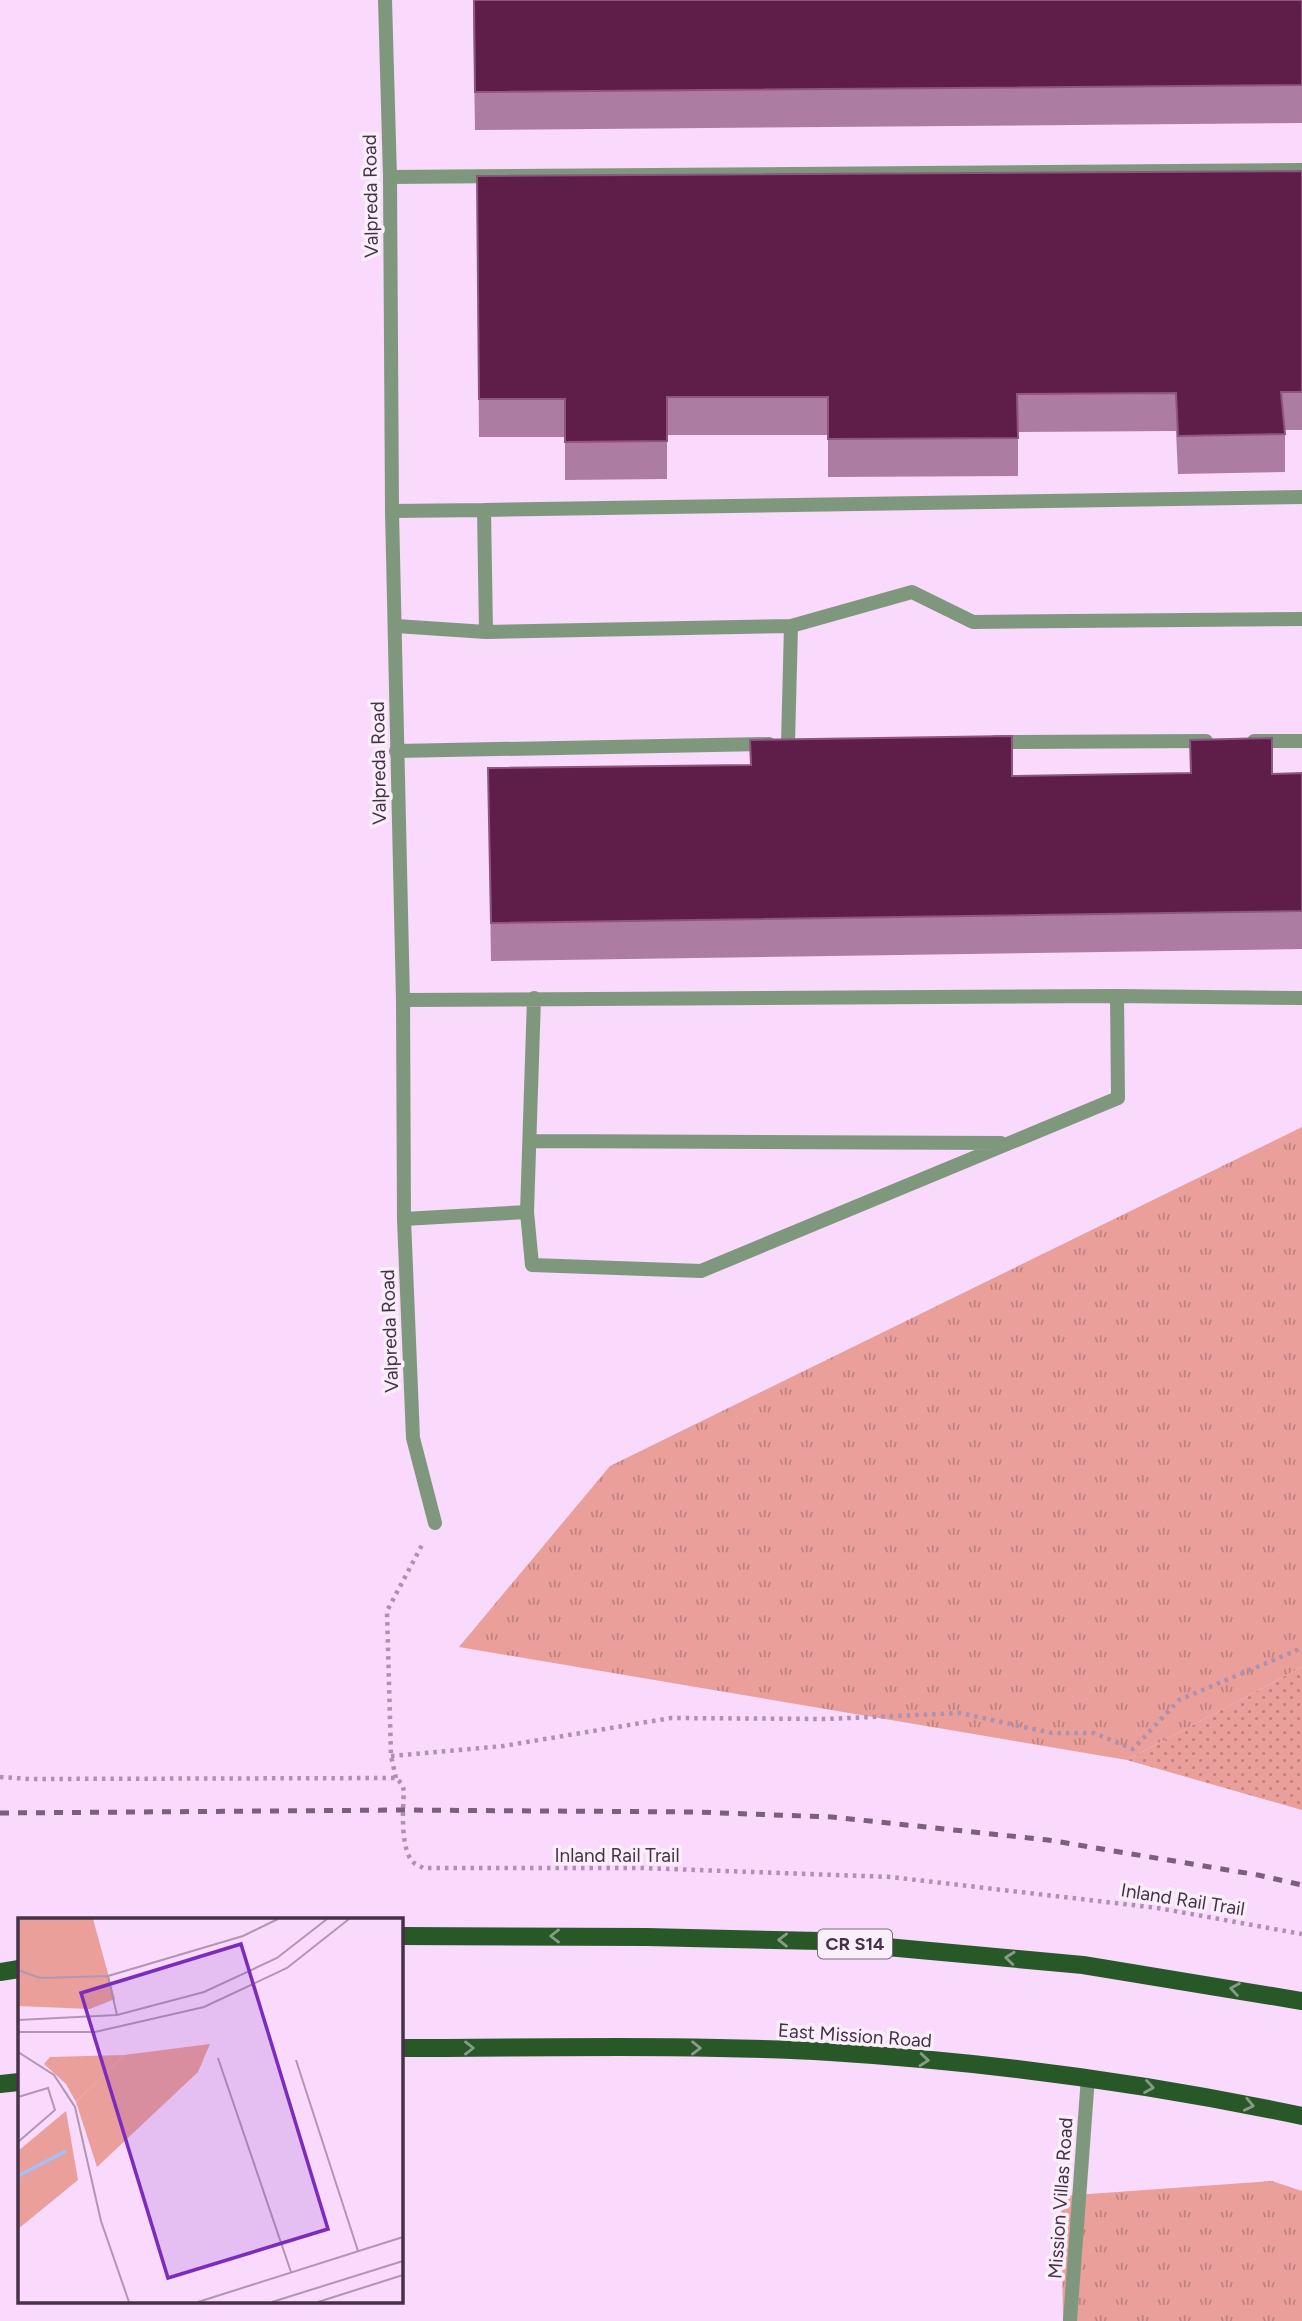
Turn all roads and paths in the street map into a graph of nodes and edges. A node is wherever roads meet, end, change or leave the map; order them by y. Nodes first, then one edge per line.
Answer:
1 (385, 0) edge
2 (1302, 170) edge
3 (390, 177) junction
4 (1302, 497) edge
5 (484, 510) junction
6 (392, 511) junction
7 (1302, 619) edge
8 (792, 625) junction
9 (396, 626) junction
10 (486, 632) junction
11 (1302, 741) edge
12 (982, 742) edge
13 (396, 751) junction
14 (1117, 996) junction
15 (534, 998) junction
16 (1302, 998) edge
17 (403, 1000) junction
18 (530, 1141) junction
19 (1008, 1144) junction
20 (527, 1212) junction
21 (404, 1219) junction
22 (435, 1523) joint
23 (1302, 1648) edge
24 (391, 1756) junction
25 (0, 1777) edge
26 (396, 1778) junction
27 (1302, 1934) edge
28 (402, 1936) edge
29 (18, 1969) edge
30 (0, 1972) edge
31 (1302, 2001) edge
32 (402, 2048) edge
33 (1088, 2077) junction
34 (18, 2082) edge
35 (0, 2084) edge
36 (1302, 2116) edge
37 (1070, 2321) edge

1 - 3 street, Valpreda Road
2 - 3 street
3 - 6 street, Valpreda Road
4 - 5 street
5 - 6 street
5 - 10 street
6 - 9 street, Valpreda Road
7 - 8 street
8 - 10 street
8 - 13 street
9 - 10 street
9 - 13 street, Valpreda Road
11 - 12 street
13 - 17 street, Valpreda Road
14 - 15 street
14 - 16 street
14 - 19 street
15 - 17 street
15 - 18 street
17 - 21 street, Valpreda Road
18 - 19 street
18 - 20 street
19 - 20 street
20 - 21 street
21 - 22 street, Valpreda Road
22 - 24 path
23 - 24 path
24 - 26 path
25 - 26 path
26 - 27 path, Inland Rail Trail
31 -> 28 main road, CR S14
29 - 30 main road
32 -> 33 main road, East Mission Road
33 -> 36 main road, East Mission Road
33 - 37 street, Mission Villas Road
34 - 35 main road

